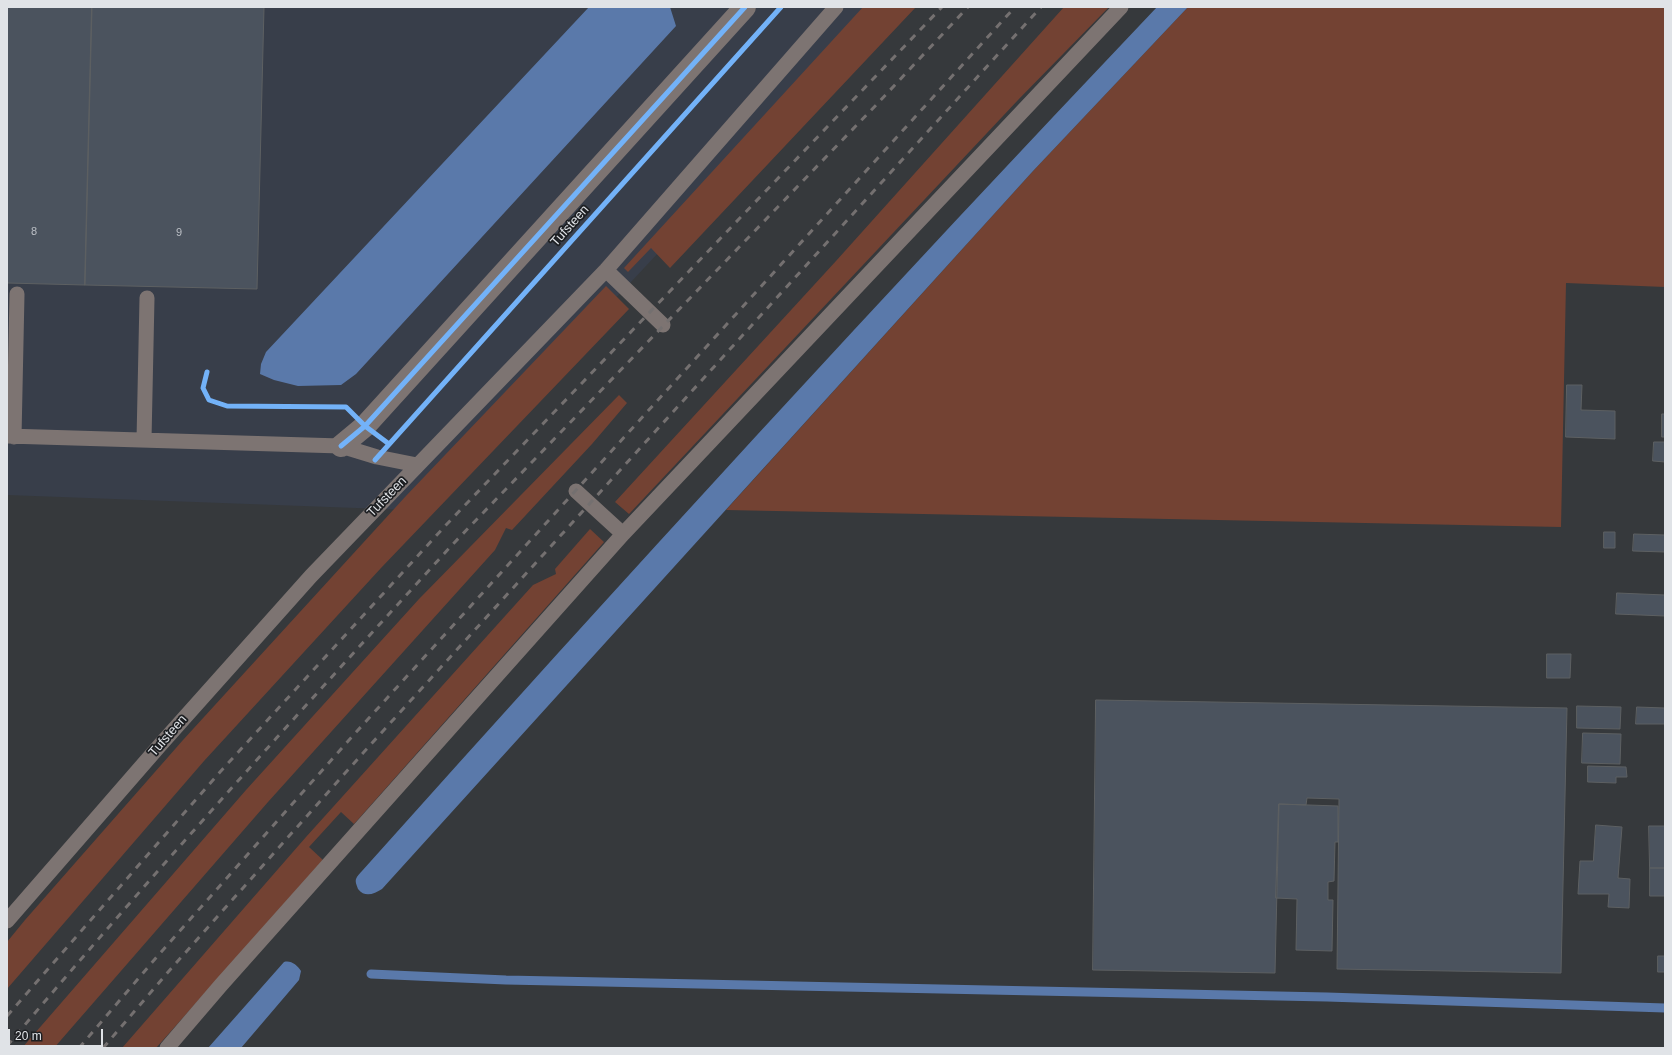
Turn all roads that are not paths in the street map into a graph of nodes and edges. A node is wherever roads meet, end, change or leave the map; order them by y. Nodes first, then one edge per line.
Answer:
1 (745, 7) edge
2 (836, 7) edge
3 (1121, 7) edge
4 (606, 270) junction
5 (17, 294) dead end
6 (147, 298) dead end
7 (663, 325) dead end
8 (10, 436) edge
9 (144, 440) junction
10 (341, 446) junction
11 (417, 465) junction
12 (576, 491) dead end
13 (623, 534) junction
14 (7, 921) edge
15 (166, 1048) edge

1 - 10 street, Tufsteen
2 - 4 lane, Tufsteen
3 - 13 lane
4 - 7 lane
4 - 11 lane, Tufsteen
5 - 8 lane
6 - 9 lane
8 - 9 lane
9 - 10 lane
10 - 11 lane
11 - 14 lane, Tufsteen
12 - 13 lane
13 - 15 lane

